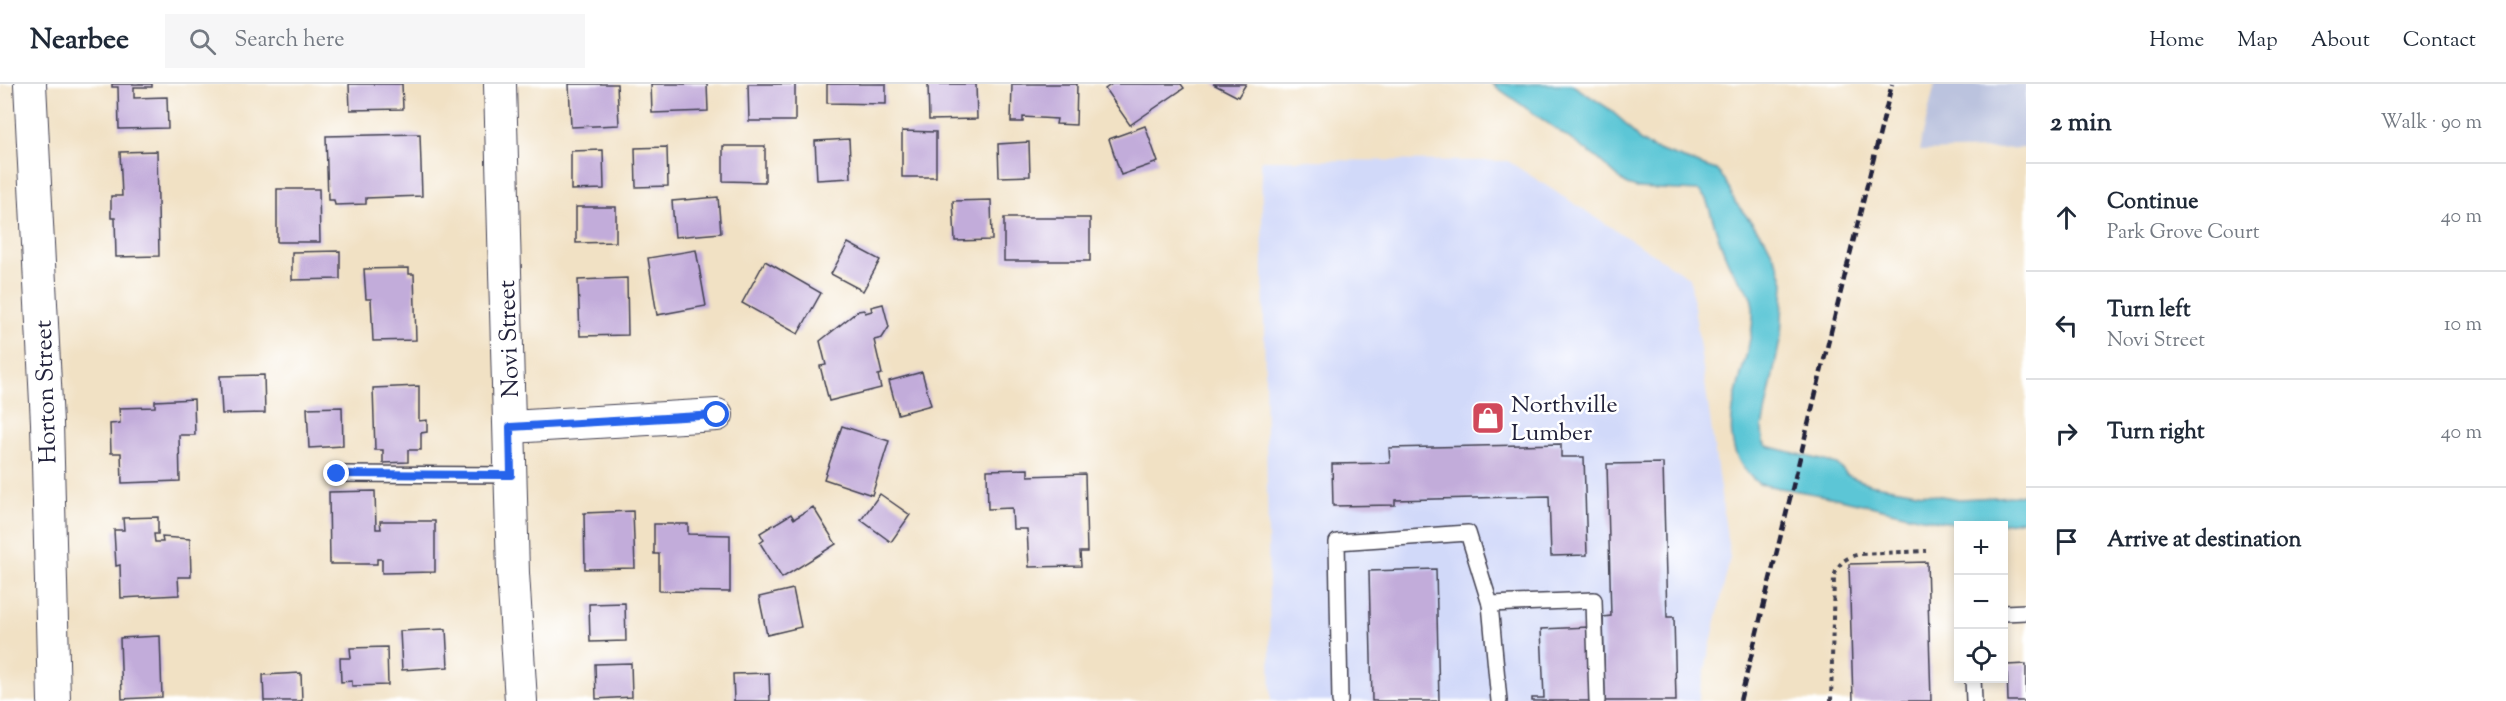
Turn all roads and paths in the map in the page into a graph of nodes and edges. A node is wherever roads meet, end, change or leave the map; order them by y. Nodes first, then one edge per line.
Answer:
1 (30, 84) edge
2 (500, 84) edge
3 (717, 415) dead end
4 (510, 427) junction
5 (337, 474) dead end
6 (511, 475) junction
7 (1926, 551) dead end
8 (1490, 604) junction
9 (2026, 612) edge
10 (2008, 613) edge
11 (1973, 683) edge
12 (54, 701) edge
13 (521, 701) edge
14 (1340, 701) edge
15 (1500, 701) edge
16 (1597, 701) edge
17 (1831, 701) edge
18 (1974, 701) edge

1 - 12 street, Horton Street
2 - 4 street, Novi Street
3 - 4 street
4 - 6 street, Novi Street
5 - 6 lane
6 - 13 street, Novi Street
7 - 17 path
8 - 14 lane
8 - 15 lane
8 - 16 lane
9 - 10 lane
11 - 18 lane

